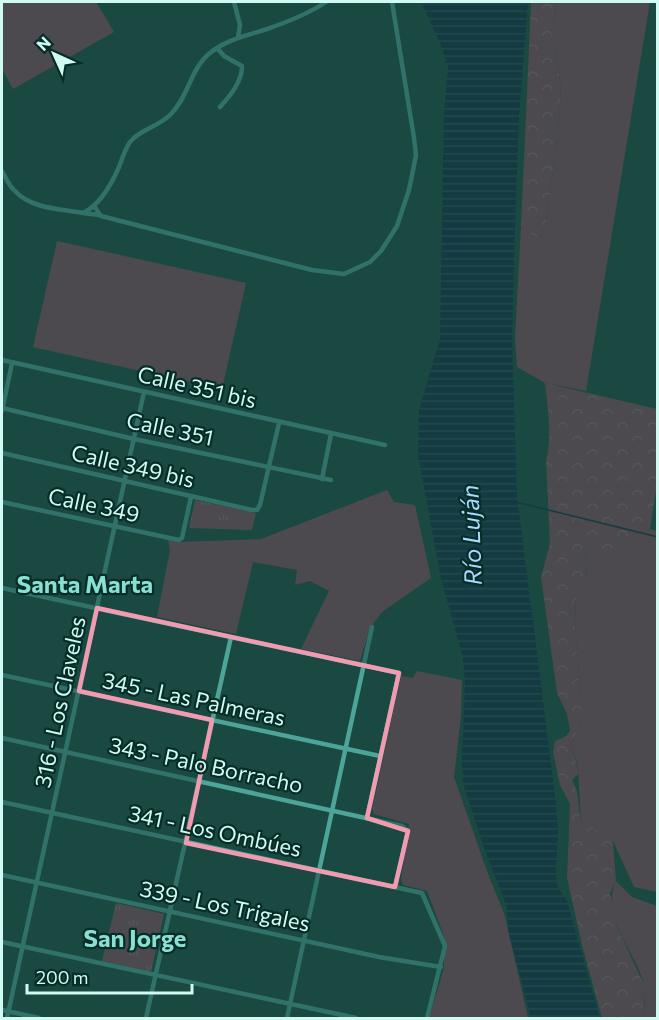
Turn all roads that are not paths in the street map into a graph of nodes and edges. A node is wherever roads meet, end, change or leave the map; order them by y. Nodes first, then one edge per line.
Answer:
1 (234, 2) edge
2 (326, 2) edge
3 (392, 2) edge
4 (238, 37) junction
5 (217, 48) junction
6 (220, 107) dead end
7 (2, 171) edge
8 (94, 206) junction
9 (83, 213) junction
10 (101, 216) junction
11 (2, 360) edge
12 (12, 363) junction
13 (144, 392) junction
14 (2, 409) edge
15 (279, 423) junction
16 (332, 434) junction
17 (134, 439) junction
18 (385, 445) dead end
19 (2, 453) edge
20 (268, 467) junction
21 (322, 478) junction
22 (332, 480) dead end
23 (124, 482) junction
24 (191, 497) junction
25 (2, 502) edge
26 (115, 526) junction
27 (2, 588) edge
28 (97, 608) junction
29 (372, 627) dead end
30 (231, 637) junction
31 (363, 665) junction
32 (2, 675) edge
33 (79, 691) junction
34 (212, 720) junction
35 (2, 738) edge
36 (346, 749) junction
37 (66, 750) junction
38 (380, 756) junction
39 (200, 780) junction
40 (2, 802) edge
41 (333, 810) junction
42 (52, 813) junction
43 (367, 818) junction
44 (186, 843) junction
45 (320, 870) junction
46 (2, 875) edge
47 (37, 883) junction
48 (395, 887) junction
49 (171, 912) junction
50 (304, 940) junction
51 (2, 942) edge
52 (23, 946) junction
53 (441, 967) junction
54 (156, 976) junction
55 (290, 1004) junction
56 (2, 1010) edge
57 (9, 1012) junction
58 (7, 1018) edge
59 (39, 1018) edge
60 (146, 1018) edge
61 (287, 1018) edge
62 (356, 1018) edge
63 (427, 1018) edge

1 - 4 street
2 - 4 street
3 - 10 street
4 - 5 street
5 - 6 street
5 - 8 street
7 - 9 street
8 - 9 street
8 - 10 street
9 - 10 street
11 - 12 street, Calle 351 bis
12 - 13 street, Calle 351 bis
12 - 14 street
13 - 15 street, Calle 351 bis
13 - 17 street, 316 - Los Claveles
14 - 17 street, Calle 351
15 - 16 street, Calle 351 bis
15 - 20 street
16 - 18 street, Calle 351 bis
16 - 21 street
17 - 20 street, Calle 351
17 - 23 street, 316 - Los Claveles
19 - 23 street, Calle 349 bis
20 - 21 street, Calle 351
20 - 24 street, Calle 349 bis
21 - 22 street, Calle 351
23 - 24 street, Calle 349 bis
23 - 26 street, 316 - Los Claveles
24 - 26 street, Calle 349
25 - 26 street, Calle 349
26 - 28 street, 316 - Los Claveles
27 - 28 street
28 - 30 street
28 - 33 street, 316 - Los Claveles
29 - 31 street
30 - 31 street
30 - 34 street
31 - 36 street
31 - 38 street
32 - 33 street, 345 - Las Palmeras
33 - 34 street, 345 - Las Palmeras
33 - 37 street, 316 - Los Claveles
34 - 36 street, 345 - Las Palmeras
34 - 39 street
35 - 37 street, 343 - Palo Borracho
36 - 38 street, 345 - Las Palmeras
36 - 41 street
37 - 39 street, 343 - Palo Borracho
37 - 42 street, 316 - Los Claveles
38 - 43 street
39 - 41 street, 343 - Palo Borracho
39 - 44 street
40 - 42 street, 341 - Los Ombúes
41 - 43 street, 343 - Palo Borracho
41 - 45 street
42 - 44 street, 341 - Los Ombúes
42 - 47 street, 316 - Los Claveles
43 - 48 street, 343 - Palo Borracho
44 - 45 street, 341 - Los Ombúes
44 - 49 street
45 - 48 street, 341 - Los Ombúes
45 - 50 street
46 - 47 street, 339 - Los Trigales
47 - 49 street, 339 - Los Trigales
47 - 52 street, 316 - Los Claveles
48 - 53 street, 341 - Los Ombúes
49 - 50 street, 339 - Los Trigales
49 - 54 street
50 - 53 street, 339 - Los Trigales
50 - 55 street
51 - 52 street
52 - 54 street
52 - 57 street, 316 - Los Claveles
53 - 63 street
54 - 55 street
54 - 60 street
55 - 61 street
55 - 62 street
56 - 57 street
57 - 58 street, 316 - Los Claveles
57 - 59 street

